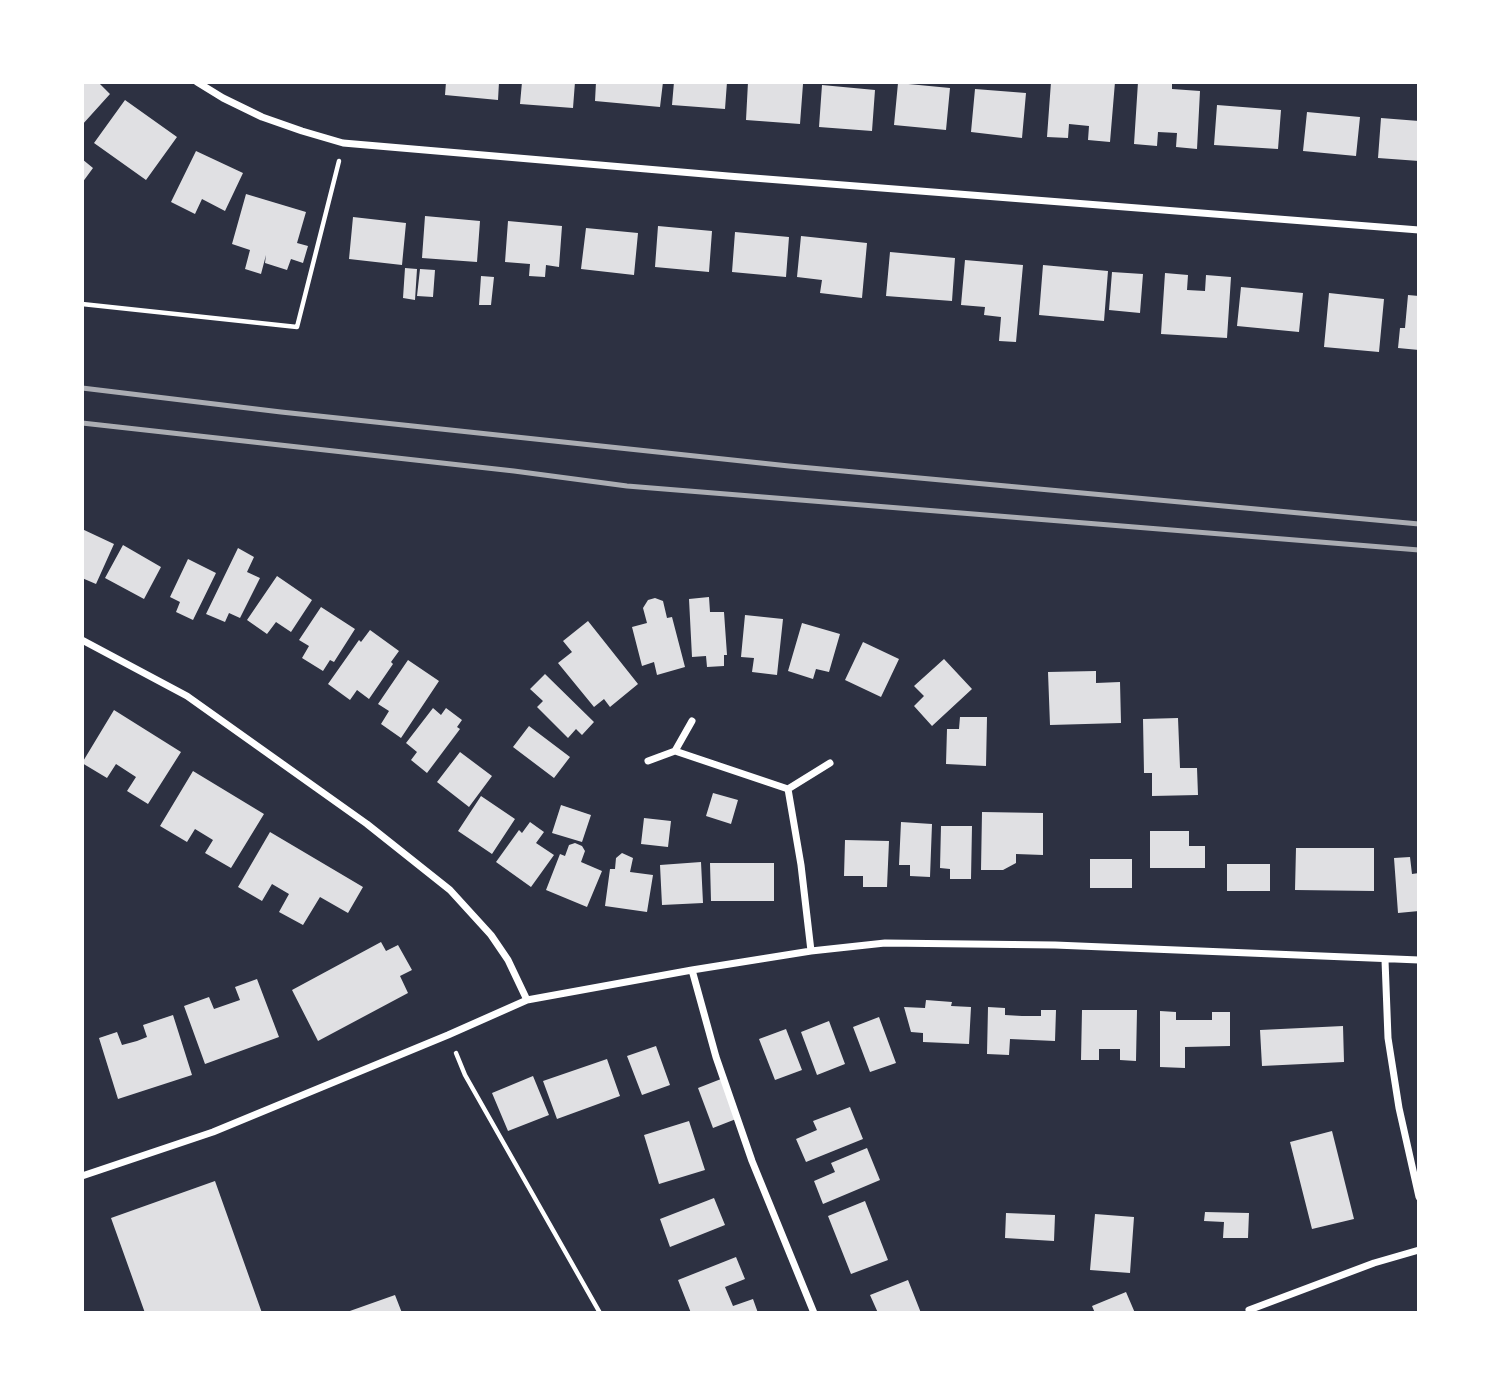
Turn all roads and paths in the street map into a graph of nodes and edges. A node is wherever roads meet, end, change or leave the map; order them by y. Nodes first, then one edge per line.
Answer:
1 (197, 82) edge
2 (343, 143) junction
3 (1419, 230) edge
4 (82, 304) edge
5 (82, 640) edge
6 (692, 721) dead end
7 (675, 751) junction
8 (649, 761) dead end
9 (830, 764) dead end
10 (788, 789) junction
11 (811, 951) junction
12 (1385, 960) junction
13 (1419, 960) edge
14 (692, 970) junction
15 (527, 1000) junction
16 (448, 1035) junction
17 (82, 1176) edge
18 (1419, 1197) edge
19 (1419, 1250) edge
20 (1249, 1310) dead end
21 (600, 1313) edge
22 (814, 1313) edge

1 - 2 street
2 - 3 street
2 - 4 path
5 - 15 street
6 - 7 street
7 - 8 street
7 - 10 street
9 - 10 street
10 - 11 street
11 - 12 street
11 - 14 street
12 - 13 street
12 - 18 street
14 - 15 street
14 - 22 street
15 - 16 street
16 - 17 street
16 - 21 path
19 - 20 street

